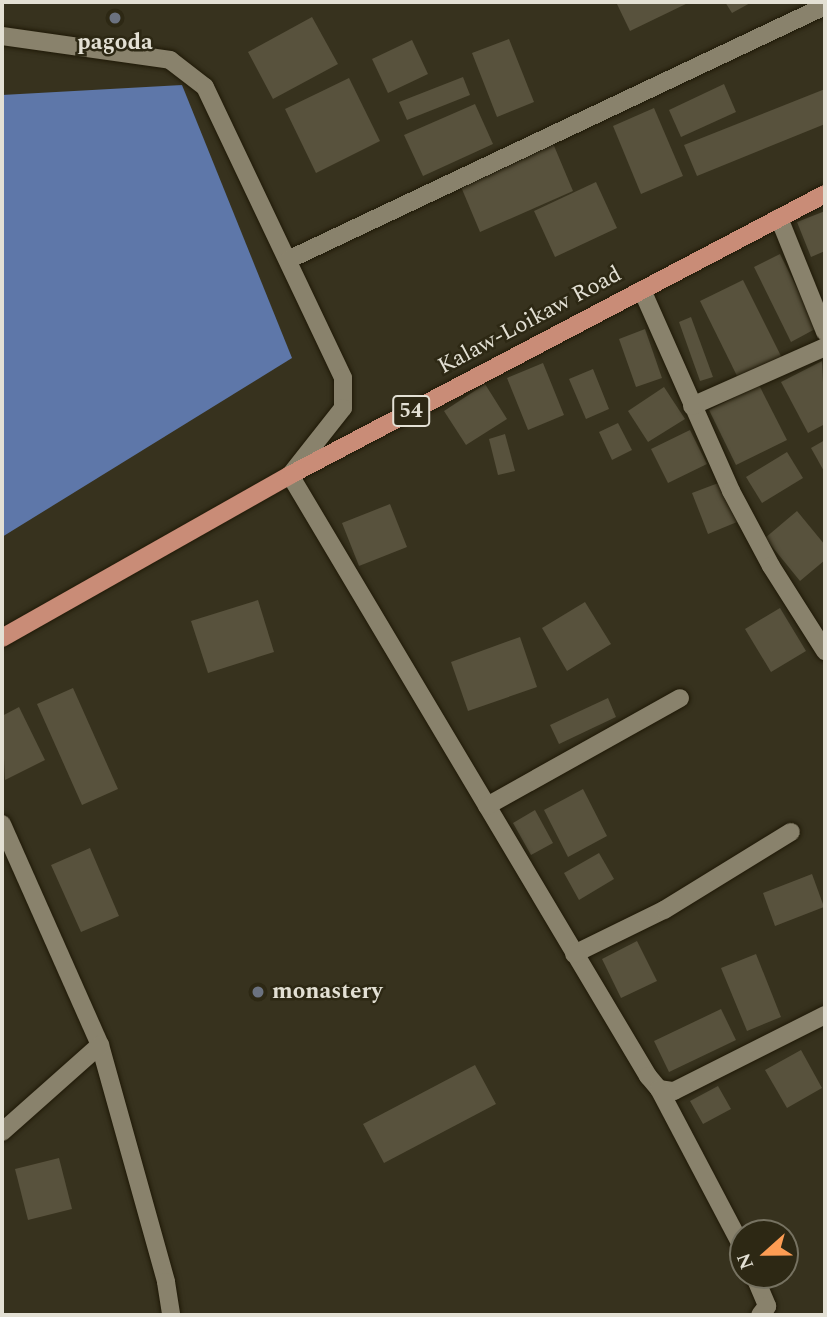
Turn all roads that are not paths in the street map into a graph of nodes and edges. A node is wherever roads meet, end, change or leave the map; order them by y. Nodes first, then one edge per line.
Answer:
1 (825, 6) edge
2 (2, 36) edge
3 (825, 194) edge
4 (779, 218) junction
5 (290, 259) junction
6 (642, 290) junction
7 (825, 332) edge
8 (825, 347) edge
9 (692, 406) junction
10 (290, 475) junction
11 (2, 638) edge
12 (825, 651) edge
13 (680, 698) dead end
14 (487, 806) junction
15 (2, 824) edge
16 (791, 832) dead end
17 (574, 954) junction
18 (825, 1015) edge
19 (100, 1045) junction
20 (659, 1089) junction
21 (2, 1132) edge
22 (729, 1222) edge
23 (760, 1289) edge
24 (171, 1315) edge
25 (760, 1315) edge

1 - 5 street
2 - 5 street
3 - 4 main road, Kalaw-Loikaw Road / 54
4 - 6 main road, Kalaw-Loikaw Road / 54
4 - 7 street
5 - 10 street
6 - 9 street
6 - 10 main road, Kalaw-Loikaw Road / 54
8 - 9 street
9 - 12 street
10 - 11 main road, Kalaw-Loikaw Road / 54
10 - 14 street
13 - 14 street
14 - 17 street
15 - 19 street
16 - 17 street
17 - 20 street
18 - 20 street
19 - 21 street
19 - 24 street
20 - 22 street
23 - 25 street

